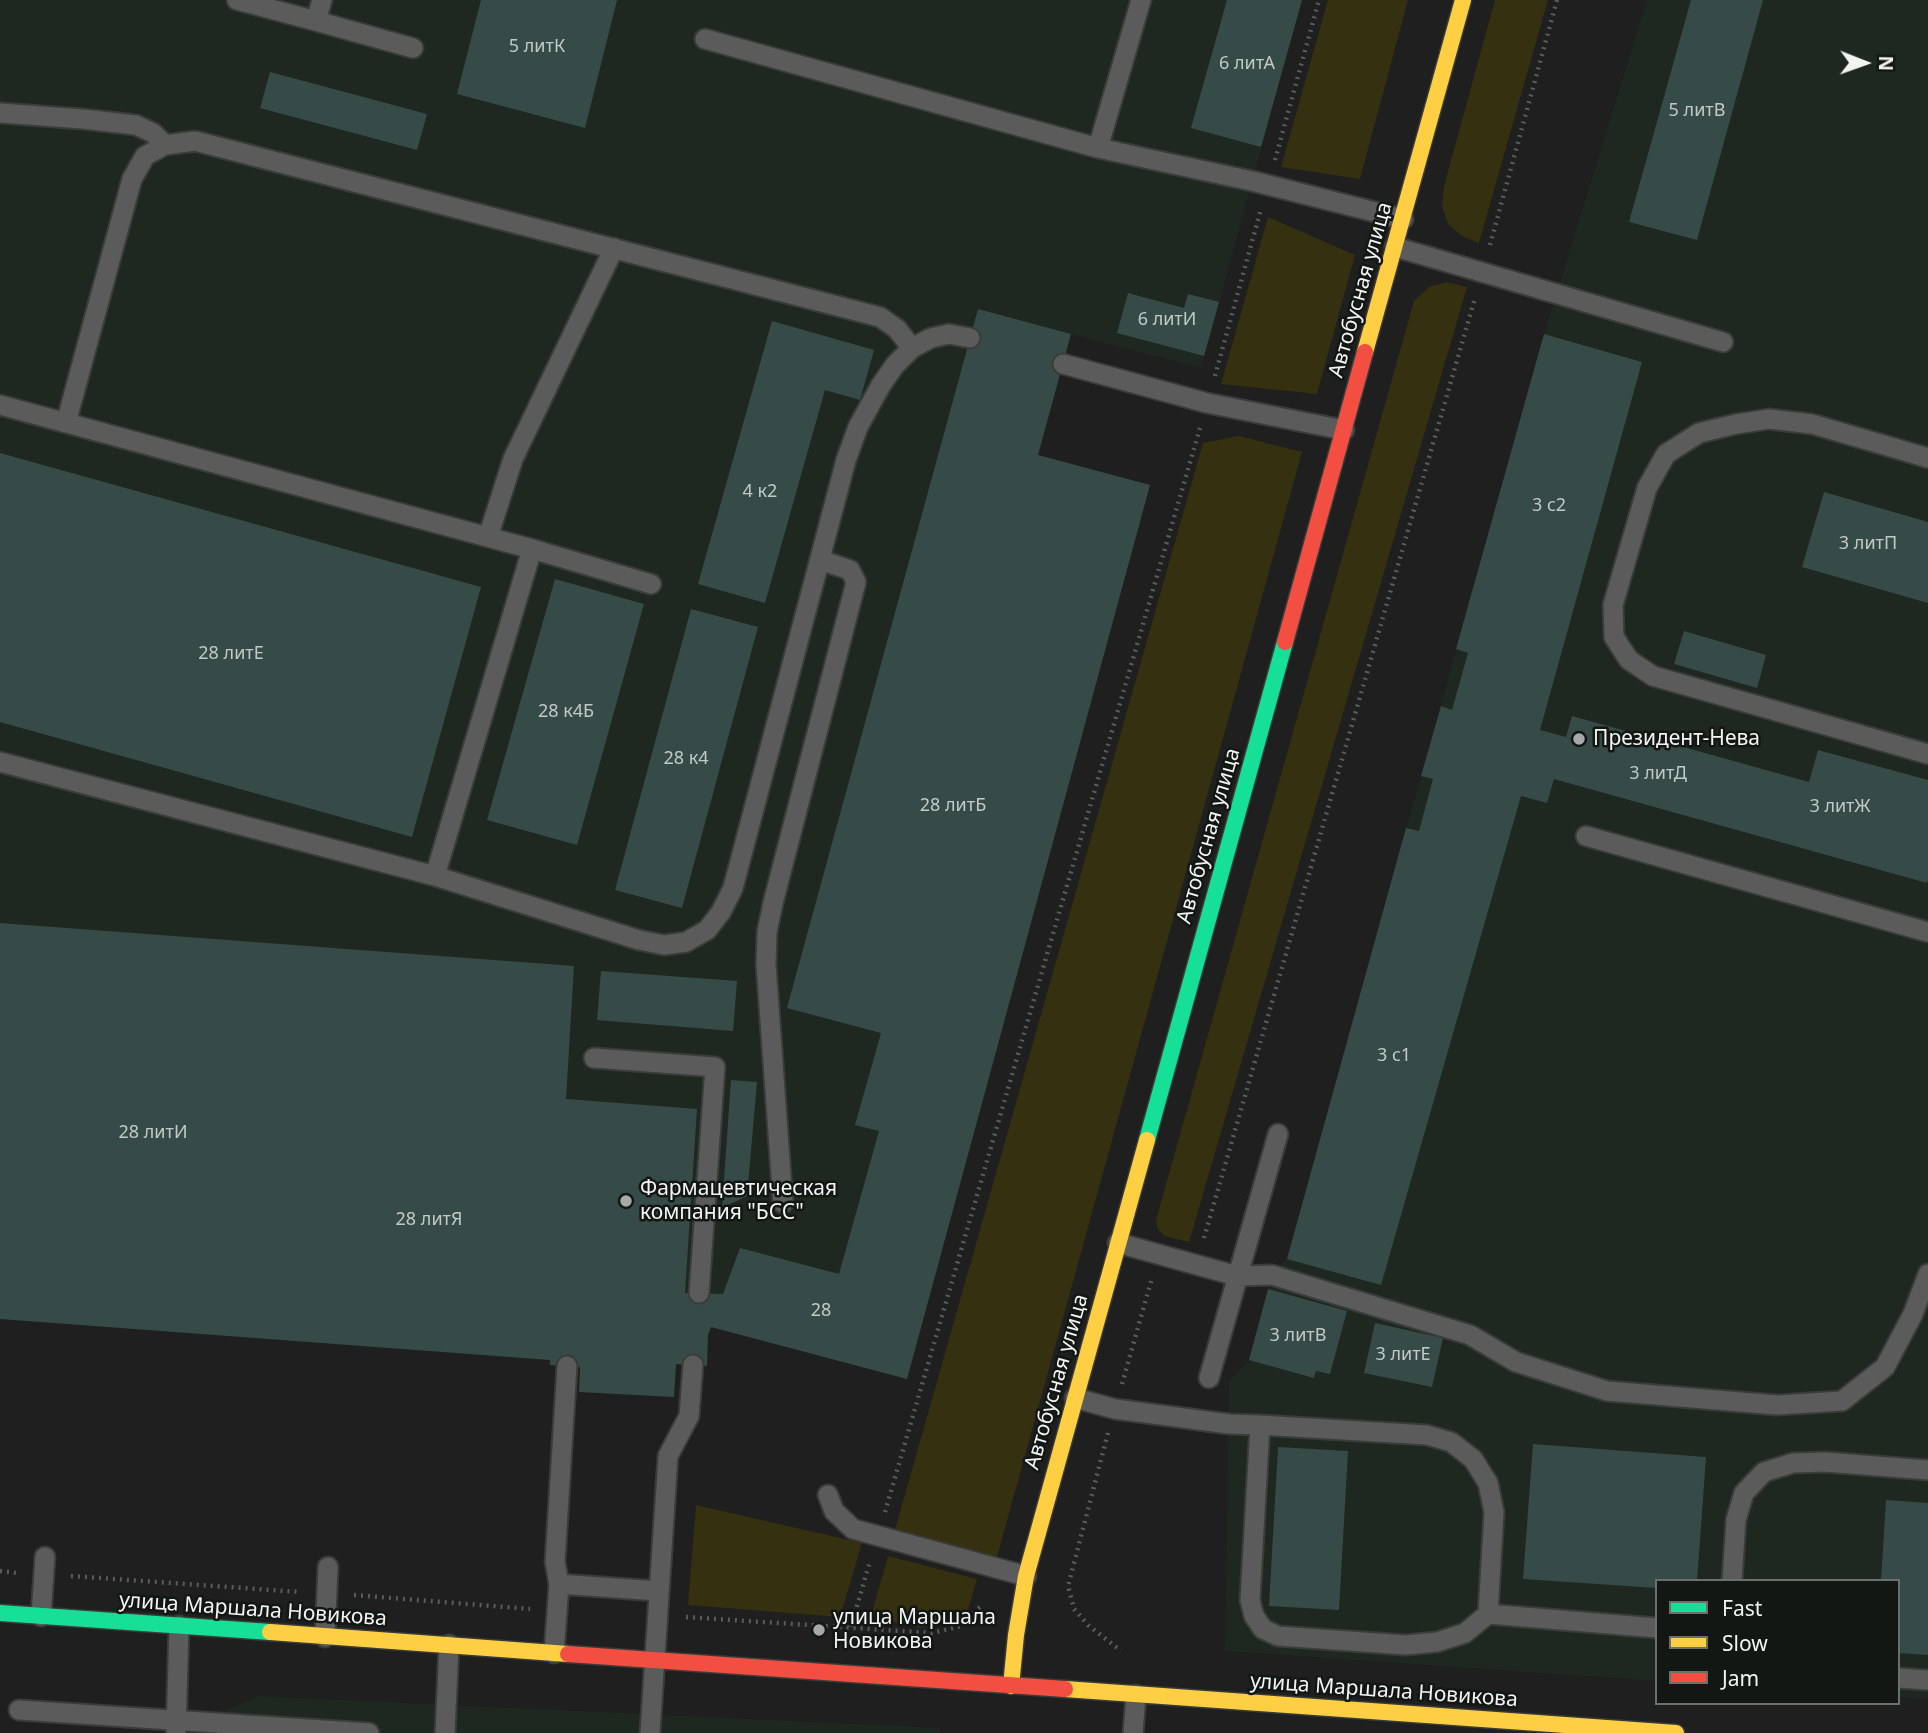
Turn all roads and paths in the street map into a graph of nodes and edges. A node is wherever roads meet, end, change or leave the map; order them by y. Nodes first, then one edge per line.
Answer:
1 (237, 0) edge
2 (322, 0) edge
3 (1141, 0) edge
4 (1319, 0) edge
5 (1463, 0) edge
6 (1557, 0) edge
7 (316, 21) junction
8 (705, 39) dead end
9 (414, 48) dead end
10 (0, 113) edge
11 (165, 145) junction
12 (1098, 148) junction
13 (1268, 185) junction
14 (1403, 219) junction
15 (1395, 247) junction
16 (614, 248) junction
17 (1483, 271) junction
18 (970, 338) dead end
19 (1723, 342) dead end
20 (912, 348) junction
21 (1063, 364) dead end
22 (1207, 403) junction
23 (0, 405) edge
24 (65, 423) junction
25 (1344, 430) junction
26 (1928, 458) edge
27 (488, 537) junction
28 (532, 549) junction
29 (820, 560) junction
30 (650, 584) dead end
31 (1928, 754) edge
32 (0, 762) edge
33 (1586, 836) dead end
34 (435, 876) junction
35 (1928, 932) edge
36 (594, 1058) dead end
37 (1278, 1134) dead end
38 (783, 1203) dead end
39 (1118, 1242) junction
40 (1159, 1254) junction
41 (1196, 1264) junction
42 (1928, 1274) edge
43 (1237, 1276) junction
44 (699, 1293) dead end
45 (693, 1365) dead end
46 (567, 1366) dead end
47 (1209, 1378) dead end
48 (1074, 1398) junction
49 (1115, 1409) junction
50 (1260, 1425) junction
51 (1928, 1470) edge
52 (828, 1495) dead end
53 (877, 1537) junction
54 (45, 1557) dead end
55 (328, 1567) dead end
56 (997, 1569) junction
57 (1026, 1576) junction
58 (1732, 1579) edge
59 (559, 1584) junction
60 (658, 1591) junction
61 (0, 1613) edge
62 (657, 1615) junction
63 (1488, 1615) junction
64 (41, 1616) junction
65 (179, 1626) junction
66 (851, 1627) junction
67 (1655, 1628) edge
68 (325, 1637) junction
69 (449, 1645) junction
70 (1121, 1651) dead end
71 (554, 1653) junction
72 (654, 1660) junction
73 (1900, 1678) edge
74 (1928, 1680) edge
75 (1011, 1686) junction
76 (1136, 1695) junction
77 (19, 1710) dead end
78 (176, 1727) edge
79 (369, 1733) edge
80 (445, 1733) edge
81 (650, 1733) edge
82 (1133, 1733) edge
83 (1676, 1733) edge

1 - 7 lane
2 - 7 lane
3 - 12 lane
4 - 13 path
5 - 14 street, Автобусная улица
6 - 17 path
7 - 9 lane
8 - 12 lane
10 - 11 lane
11 - 16 lane
11 - 24 lane
12 - 13 lane
13 - 14 lane
13 - 22 path
14 - 15 street, Автобусная улица
15 - 17 lane
15 - 25 street, Автобусная улица
16 - 20 lane
16 - 27 lane
17 - 19 lane
17 - 41 path
18 - 20 lane
20 - 29 lane
21 - 22 lane
22 - 25 lane
22 - 53 path
23 - 24 lane
24 - 27 lane
25 - 39 street, Автобусная улица
26 - 31 lane
27 - 28 lane
28 - 30 lane
28 - 34 lane
29 - 34 lane
29 - 38 lane
32 - 34 lane
33 - 35 lane
36 - 44 lane
37 - 43 lane
39 - 40 lane
39 - 48 street, Автобусная улица
40 - 41 lane
40 - 49 path
41 - 43 lane
42 - 43 lane
43 - 47 lane
45 - 60 lane
46 - 59 lane
48 - 49 lane
48 - 57 street, Автобусная улица
49 - 50 lane
49 - 70 path
50 - 63 lane
50 - 63 lane
51 - 58 lane
52 - 53 lane
53 - 56 lane
53 - 66 path
54 - 64 lane
55 - 68 lane
56 - 57 lane
56 - 66 path
57 - 75 street, Автобусная улица
59 - 60 lane
59 - 71 lane
60 - 62 lane
61 - 64 street, улица Маршала Новикова
62 - 66 path
62 - 72 lane
63 - 67 lane
64 - 65 street, улица Маршала Новикова
65 - 68 street, улица Маршала Новикова
65 - 78 lane
68 - 69 street, улица Маршала Новикова
69 - 71 street, улица Маршала Новикова
69 - 80 lane
71 - 72 street, улица Маршала Новикова
72 - 75 street, улица Маршала Новикова
72 - 81 lane
73 - 74 lane
75 - 76 street, улица Маршала Новикова
76 - 82 lane
76 - 83 street, улица Маршала Новикова
77 - 78 lane
78 - 79 lane

